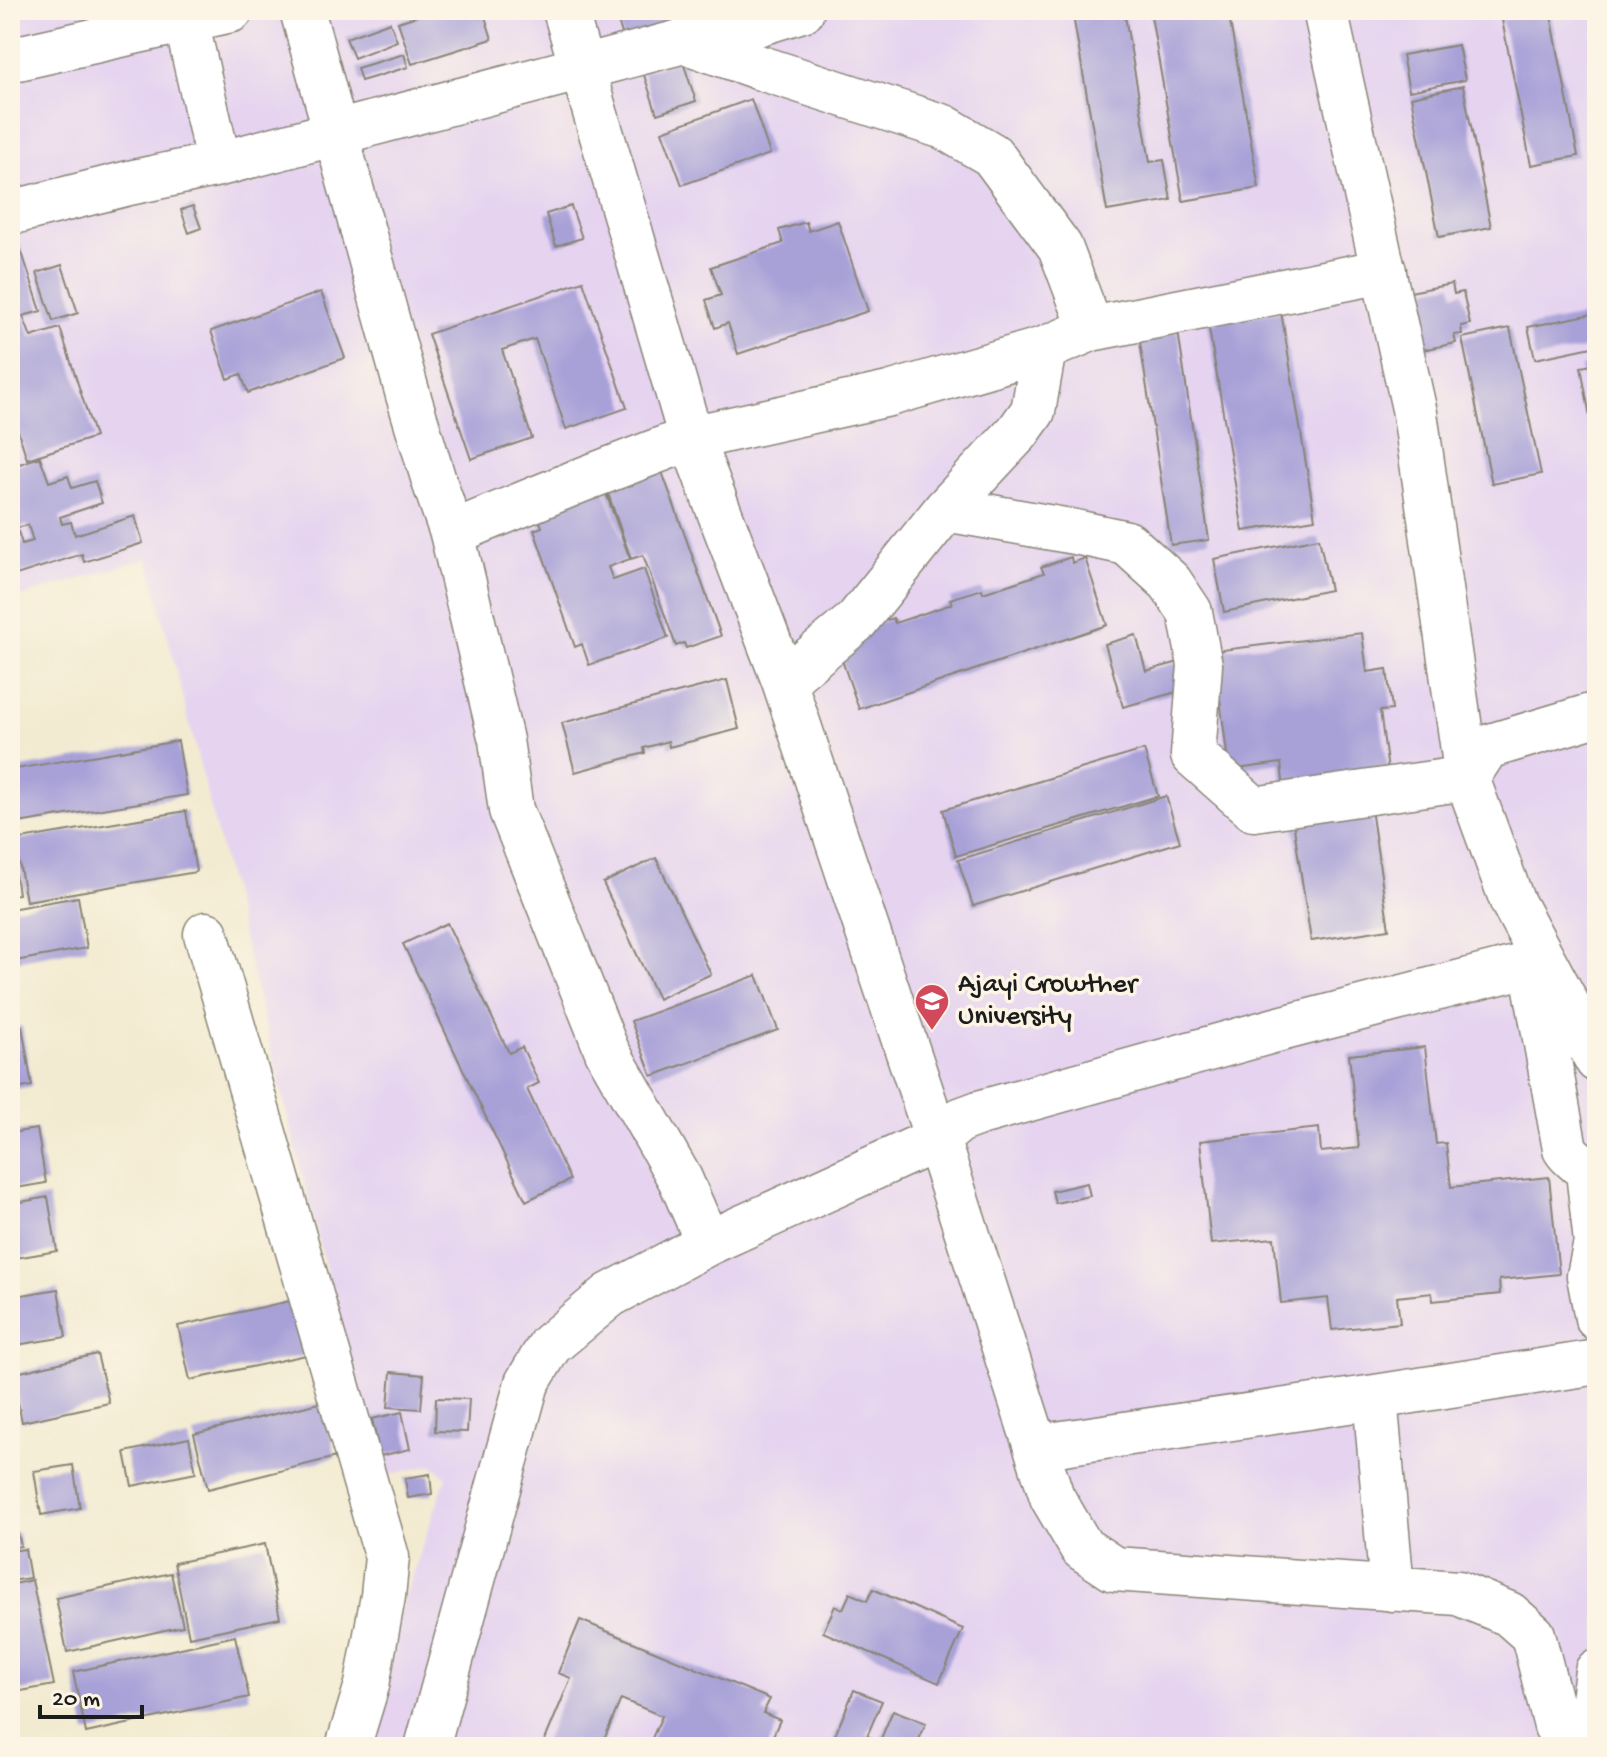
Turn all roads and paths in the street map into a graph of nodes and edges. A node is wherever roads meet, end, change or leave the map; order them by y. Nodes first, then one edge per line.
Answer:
1 (231, 10) edge
2 (302, 10) edge
3 (565, 10) edge
4 (802, 10) edge
5 (1325, 10) edge
6 (186, 21) junction
7 (684, 41) junction
8 (18, 58) dead end
9 (583, 68) junction
10 (337, 133) junction
11 (219, 164) junction
12 (10, 213) edge
13 (1384, 271) junction
14 (1091, 329) junction
15 (1044, 349) junction
16 (691, 438) junction
17 (946, 509) junction
18 (452, 533) junction
19 (784, 681) junction
20 (1597, 714) edge
21 (1467, 778) junction
22 (206, 934) dead end
23 (1537, 963) junction
24 (1597, 1060) edge
25 (937, 1139) junction
26 (708, 1243) junction
27 (1597, 1318) edge
28 (1597, 1362) edge
29 (1375, 1397) junction
30 (1036, 1447) junction
31 (1392, 1589) junction
32 (1597, 1671) edge
33 (348, 1747) edge
34 (427, 1747) edge
35 (1571, 1747) edge
36 (1583, 1747) edge

1 - 6 street
2 - 10 street
3 - 9 street
4 - 7 street
5 - 13 street
6 - 8 street
6 - 11 street
7 - 9 street
7 - 14 street
9 - 10 street
9 - 16 street
10 - 11 street
10 - 18 street
11 - 12 street
13 - 14 street
13 - 21 street
14 - 15 street
15 - 16 street
15 - 17 street
16 - 18 street
16 - 19 street
17 - 19 street
17 - 21 street
18 - 26 street
19 - 25 street
20 - 21 street
21 - 23 street
22 - 33 street
23 - 24 street
23 - 25 street
23 - 27 street
25 - 26 street
25 - 30 street
26 - 34 street
28 - 29 street
29 - 30 street
29 - 31 street
30 - 31 street
31 - 35 street
32 - 36 street

